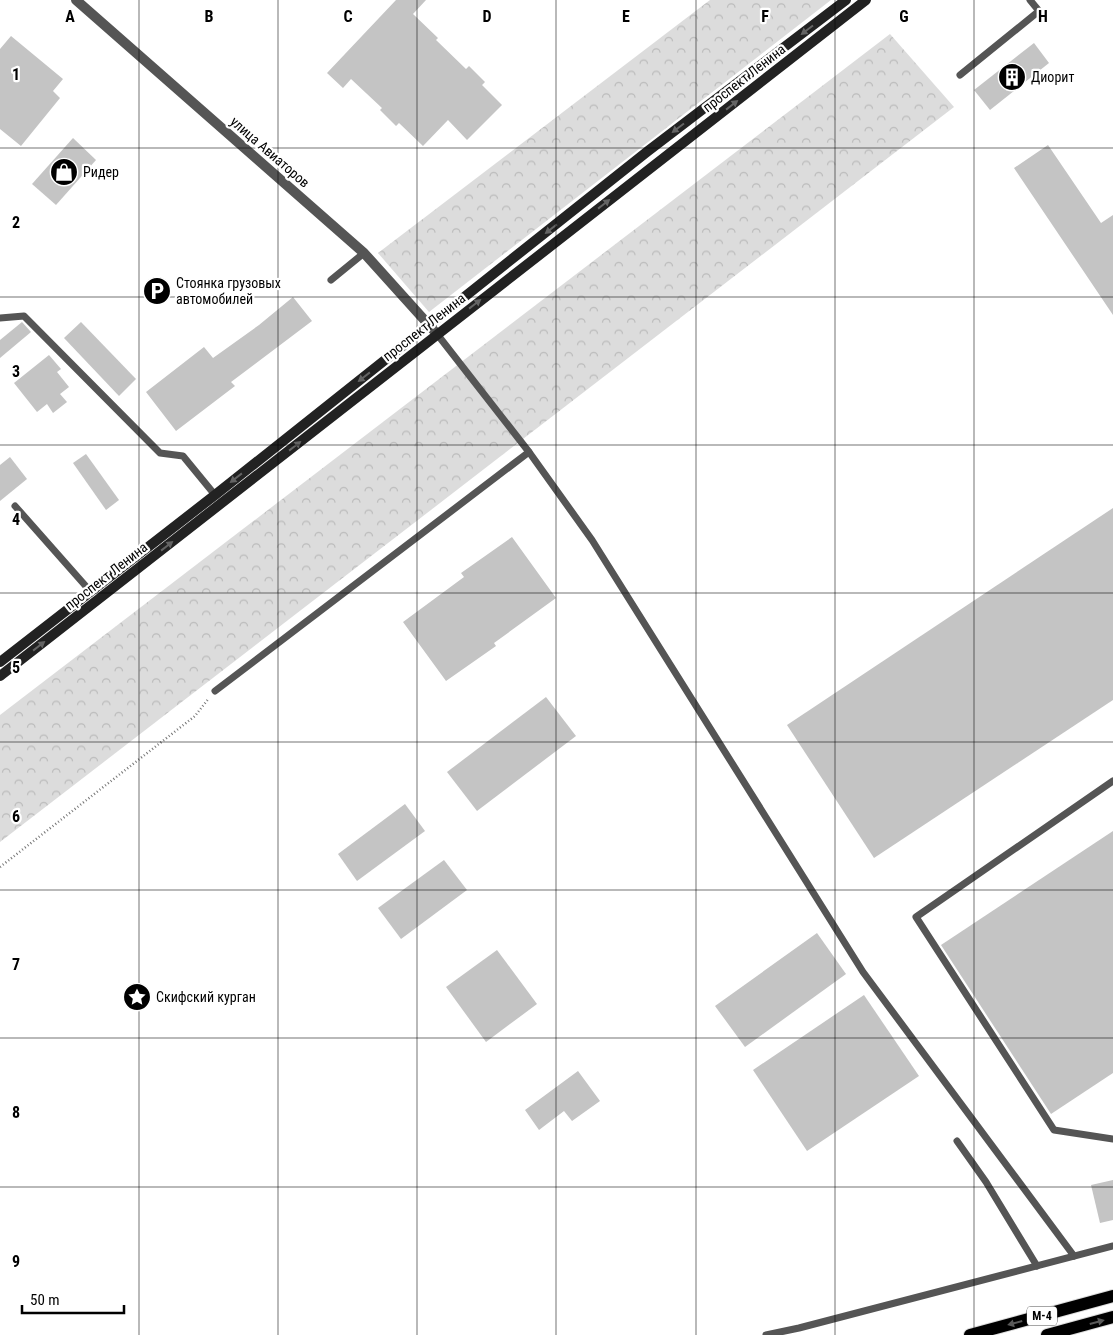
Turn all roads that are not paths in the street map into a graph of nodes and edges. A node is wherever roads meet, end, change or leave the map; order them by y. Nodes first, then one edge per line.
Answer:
1 (76, 0) edge
2 (846, 0) edge
3 (866, 0) edge
4 (1030, 0) edge
5 (960, 75) dead end
6 (364, 253) junction
7 (331, 280) dead end
8 (0, 318) edge
9 (429, 325) junction
10 (437, 334) junction
11 (530, 452) junction
12 (215, 495) junction
13 (15, 506) dead end
14 (91, 592) junction
15 (0, 662) edge
16 (0, 676) edge
17 (214, 691) road end
18 (1113, 781) edge
19 (1113, 1139) edge
20 (957, 1140) dead end
21 (1113, 1246) edge
22 (1074, 1256) junction
23 (1037, 1266) junction
24 (1113, 1296) edge
25 (1113, 1317) edge
26 (766, 1335) edge
27 (970, 1335) edge
28 (1047, 1335) edge

1 - 6 street, улица Авиаторов
2 -> 9 main road, проспект Ленина
10 -> 3 main road, проспект Ленина
4 - 5 lane
6 - 7 lane
6 - 9 street, улица Авиаторов
8 - 12 lane
9 - 10 street, улица Авиаторов
9 -> 12 main road, проспект Ленина
10 - 11 lane
16 -> 10 main road, проспект Ленина
11 - 17 lane
11 - 22 lane
12 - 14 main road, проспект Ленина
13 - 14 lane
14 - 15 main road, проспект Ленина
18 - 19 lane
20 - 23 lane
21 - 22 lane
22 - 23 lane
23 - 26 lane
24 -> 27 main road, М-4
28 -> 25 main road, М-4

